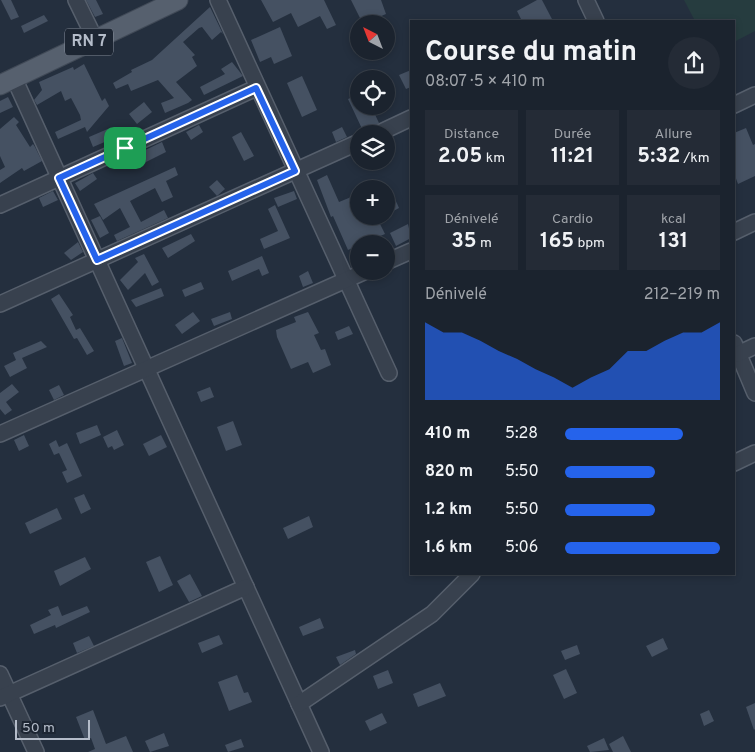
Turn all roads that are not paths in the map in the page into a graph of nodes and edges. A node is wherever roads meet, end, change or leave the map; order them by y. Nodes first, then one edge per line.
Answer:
1 (76, 0) edge
2 (178, 0) edge
3 (218, 0) edge
4 (586, 0) edge
5 (596, 20) edge
6 (95, 39) junction
7 (7, 81) edge
8 (256, 88) junction
9 (755, 95) edge
10 (735, 105) edge
11 (410, 118) edge
12 (395, 126) edge
13 (350, 146) edge
14 (295, 171) junction
15 (59, 178) junction
16 (0, 205) edge
17 (755, 222) edge
18 (735, 232) edge
19 (410, 251) edge
20 (395, 258) edge
21 (97, 260) junction
22 (350, 278) edge
23 (346, 280) junction
24 (0, 304) edge
25 (755, 346) edge
26 (736, 349) edge
27 (146, 369) junction
28 (389, 373) dead end
29 (755, 393) edge
30 (0, 434) edge
31 (755, 453) edge
32 (735, 463) edge
33 (471, 575) edge
34 (246, 588) junction
35 (0, 674) edge
36 (5, 696) edge
37 (299, 704) junction
38 (36, 752) edge
39 (321, 752) edge

1 - 6 street
2 - 6 main road, RN 7
3 - 8 street
4 - 5 street
6 - 7 main road, RN 7
7 - 15 street
8 - 14 street
8 - 15 street
9 - 10 street
11 - 12 street
13 - 14 street
14 - 21 street
14 - 23 street
15 - 16 street
15 - 21 street
17 - 18 street
19 - 20 street
21 - 24 street
21 - 27 street
22 - 23 street
23 - 27 street
23 - 28 street
25 - 26 street
26 - 29 street
27 - 30 street
27 - 34 street
31 - 32 street
33 - 37 street
34 - 36 street
34 - 37 street
35 - 36 street
36 - 38 street
37 - 39 street

